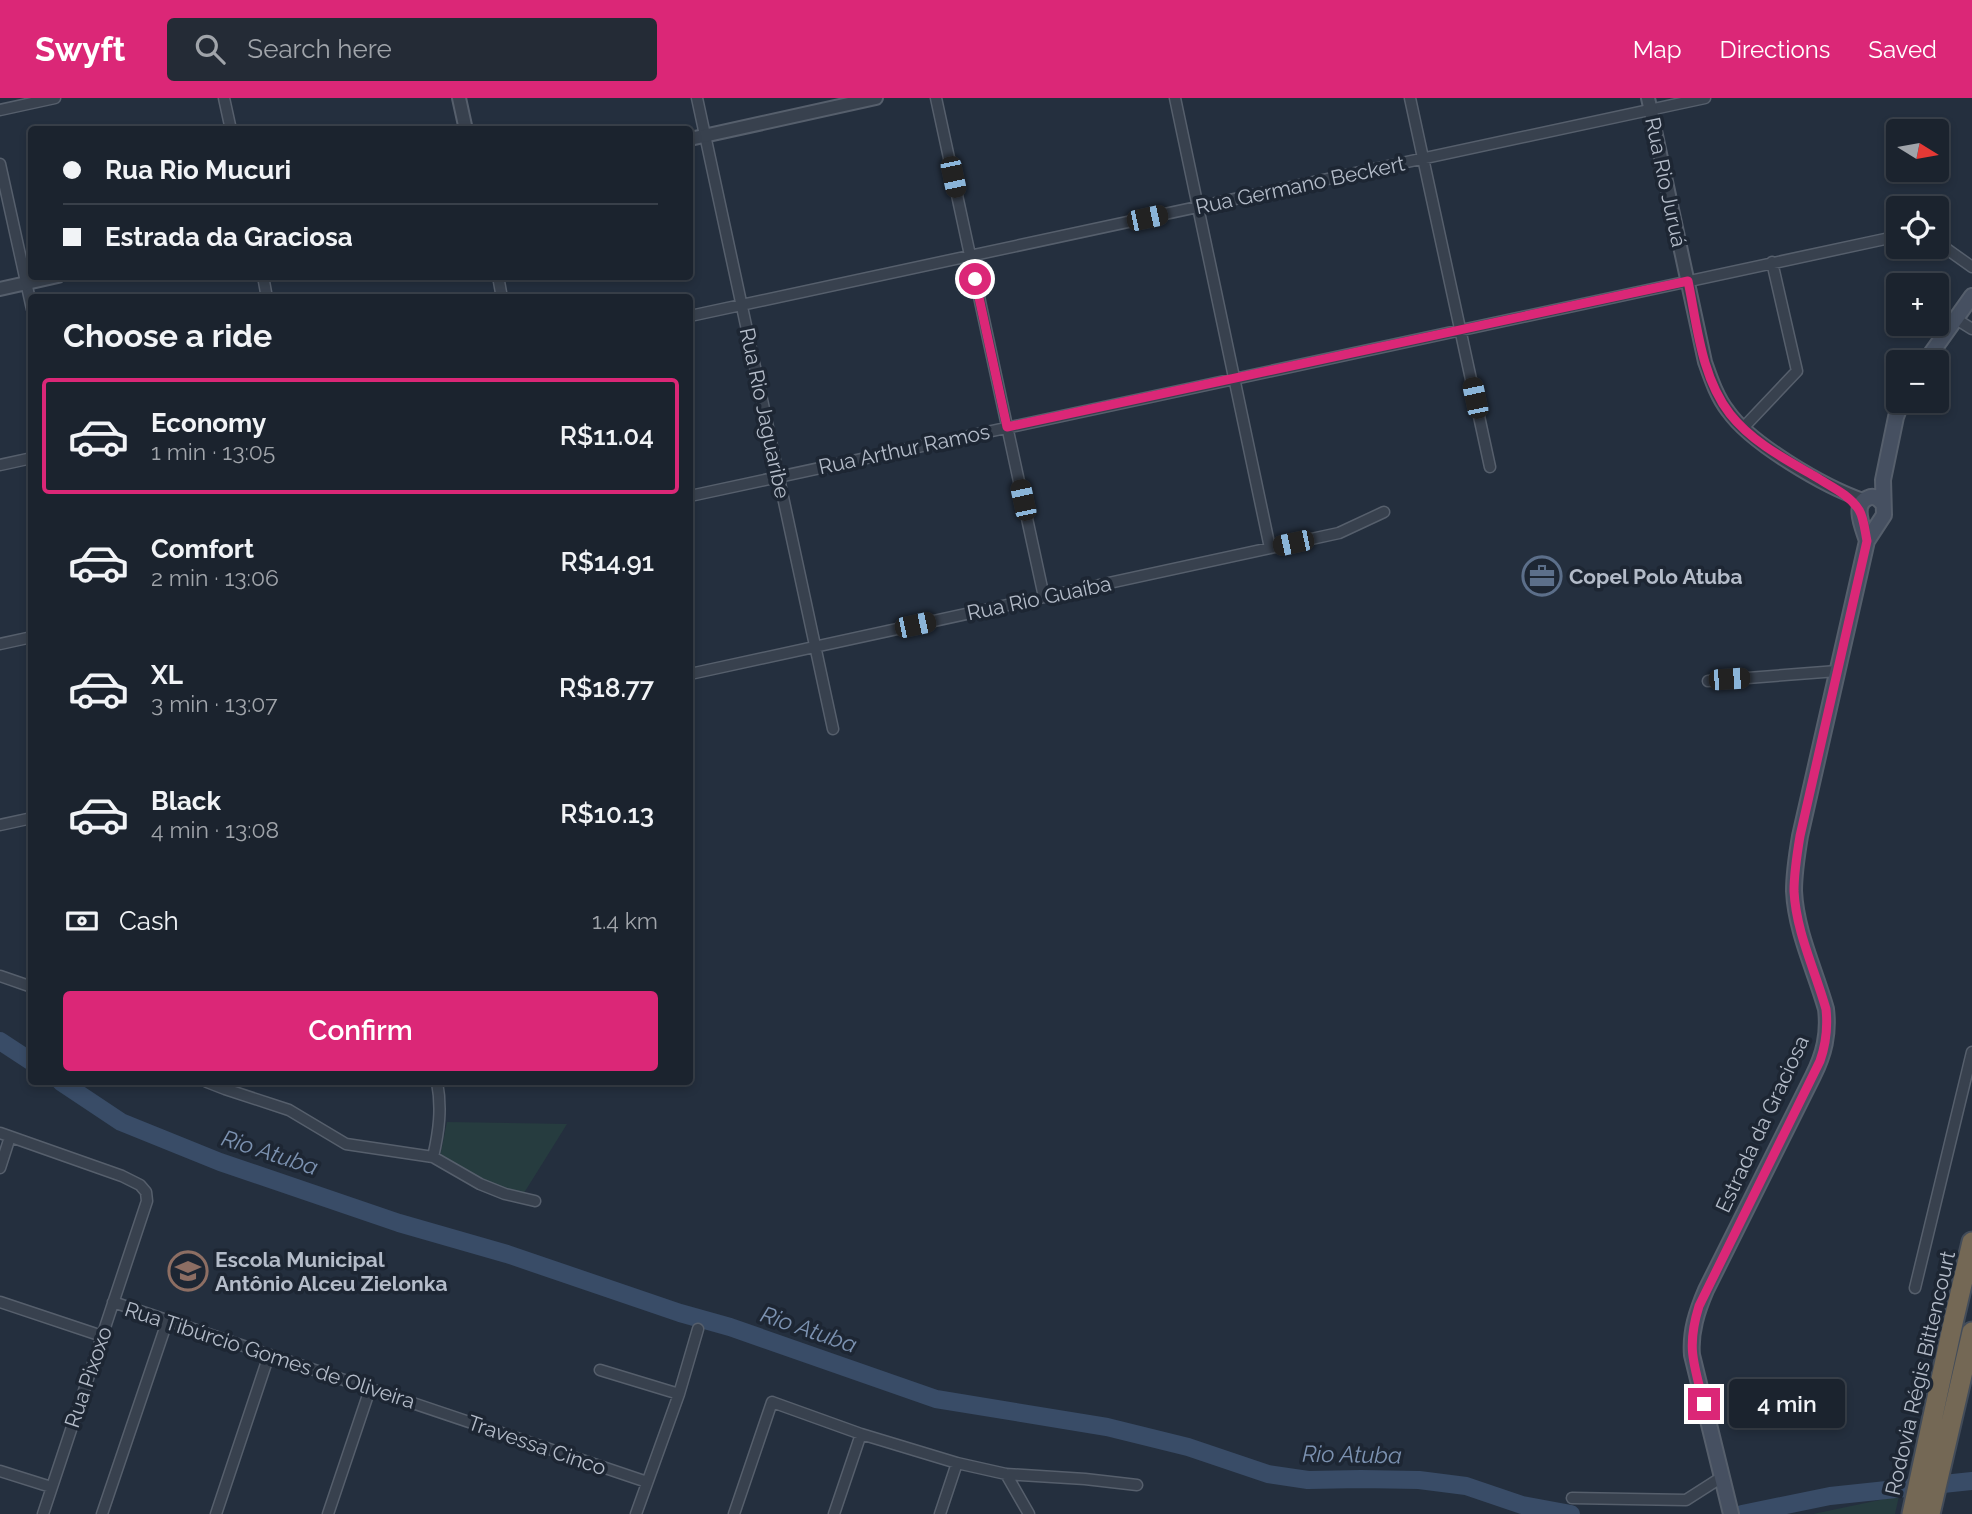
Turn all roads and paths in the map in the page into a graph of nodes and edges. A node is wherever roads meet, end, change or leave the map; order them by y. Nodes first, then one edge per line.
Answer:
1 (55, 98) edge
2 (224, 98) edge
3 (459, 98) edge
4 (697, 98) edge
5 (876, 98) edge
6 (936, 98) edge
7 (1175, 98) edge
8 (1410, 98) edge
9 (1705, 98) edge
10 (1650, 104) edge
11 (0, 110) edge
12 (230, 126) edge
13 (465, 126) edge
14 (705, 135) junction
15 (693, 138) edge
16 (1423, 159) junction
17 (0, 164) edge
18 (1198, 207) junction
19 (1886, 239) edge
20 (1949, 251) edge
21 (970, 256) junction
22 (1772, 262) junction
23 (1972, 267) edge
24 (42, 280) edge
25 (1688, 281) junction
26 (26, 284) junction
27 (0, 289) edge
28 (28, 294) edge
29 (1972, 296) edge
30 (742, 305) junction
31 (693, 315) edge
32 (1956, 319) junction
33 (1972, 329) edge
34 (1461, 330) junction
35 (1934, 350) edge
36 (1234, 378) junction
37 (1898, 413) edge
38 (1007, 427) junction
39 (1743, 428) junction
40 (28, 459) edge
41 (0, 465) edge
42 (1490, 467) dead end
43 (778, 477) junction
44 (1883, 480) junction
45 (693, 495) edge
46 (1883, 504) junction
47 (1863, 506) junction
48 (1384, 512) dead end
49 (1880, 520) junction
50 (1867, 541) junction
51 (1270, 548) junction
52 (1044, 597) junction
53 (28, 638) edge
54 (0, 644) edge
55 (815, 647) junction
56 (1837, 671) junction
57 (693, 673) edge
58 (1708, 681) dead end
59 (833, 729) dead end
60 (28, 819) edge
61 (0, 825) edge
62 (0, 976) edge
63 (28, 986) edge
64 (1972, 1052) edge
65 (215, 1085) edge
66 (437, 1085) edge
67 (5, 1135) edge
68 (433, 1157) junction
69 (0, 1168) edge
70 (535, 1200) dead end
71 (1972, 1242) edge
72 (1915, 1288) dead end
73 (0, 1302) edge
74 (113, 1302) junction
75 (168, 1319) junction
76 (698, 1329) dead end
77 (1972, 1332) edge
78 (102, 1336) junction
79 (269, 1356) junction
80 (600, 1370) dead end
81 (370, 1390) junction
82 (679, 1394) junction
83 (427, 1407) joint
84 (861, 1434) junction
85 (1933, 1459) junction
86 (957, 1463) junction
87 (0, 1471) edge
88 (1006, 1474) junction
89 (1722, 1477) junction
90 (647, 1482) junction
91 (1137, 1485) dead end
92 (51, 1488) junction
93 (1572, 1499) dead end
94 (1729, 1507) edge
95 (1921, 1513) edge
96 (43, 1514) edge
97 (102, 1514) edge
98 (216, 1514) edge
99 (328, 1514) edge
100 (636, 1514) edge
101 (734, 1514) edge
102 (834, 1514) edge
103 (940, 1514) edge
104 (1029, 1514) edge

1 - 11 street
2 - 12 street
3 - 13 street
4 - 14 street, Rua Rio Jaguaribe
5 - 14 street
6 - 21 street
7 - 18 street
8 - 16 street
9 - 10 street, Rua Germano Beckert
10 - 16 street, Rua Germano Beckert
10 - 25 street, Rua Rio Juruá
14 - 15 street
14 - 30 street, Rua Rio Jaguaribe
16 - 18 street, Rua Germano Beckert
16 - 34 street
17 - 26 street
18 - 21 street, Rua Germano Beckert
18 - 36 street
19 - 22 street, Rua Arthur Ramos
20 - 23 street
21 - 30 street, Rua Germano Beckert
21 - 38 street
22 - 25 street, Rua Arthur Ramos
22 - 39 street
24 - 26 street
25 - 34 street, Rua Arthur Ramos
25 - 39 street, Rua Rio Juruá
26 - 27 street
26 - 28 street
29 - 32 main road
30 - 31 street, Rua Germano Beckert
30 - 43 street, Rua Rio Jaguaribe
32 - 33 street
32 - 35 main road
34 - 36 street, Rua Arthur Ramos
34 - 42 street
36 - 38 street, Rua Arthur Ramos
36 - 51 street
37 - 44 main road
38 - 43 street, Rua Arthur Ramos
38 - 52 street
39 - 47 street, Rua Rio Juruá
40 - 41 street
43 - 45 street, Rua Arthur Ramos
43 - 55 street, Rua Rio Jaguaribe
44 - 46 main road
44 - 47 main road
46 - 47 main road
46 - 49 main road
47 - 49 main road
47 - 50 main road, Estrada da Graciosa
48 - 51 street, Rua Rio Guaíba
49 - 50 main road, Estrada da Graciosa
50 - 56 main road, Estrada da Graciosa
51 - 52 street, Rua Rio Guaíba
52 - 55 street, Rua Rio Guaíba
53 - 54 street
55 - 57 street, Rua Rio Guaíba
55 - 59 street, Rua Rio Jaguaribe
56 - 58 street
56 - 89 main road, Estrada da Graciosa
60 - 61 street
62 - 63 street
64 - 72 street
65 - 68 street
66 - 68 street
67 - 69 street
67 - 74 street, Rua Pixoxo
68 - 70 street
71 - 85 highway, Rodovia Régis Bittencourt
73 - 78 street
74 - 75 street, Rua Tibúrcio Gomes de Oliveira
74 - 78 street, Rua Pixoxo
75 - 79 street, Rua Tibúrcio Gomes de Oliveira
75 - 97 street
76 - 82 street
77 - 85 highway, Rodovia Régis Bittencourt
78 - 92 street, Rua Pixoxo
79 - 81 street, Rua Tibúrcio Gomes de Oliveira
79 - 98 street
80 - 82 street
81 - 83 street, Rua Tibúrcio Gomes de Oliveira
81 - 99 street
82 - 90 street
83 - 90 street, Travessa Cinco
84 - 86 street
84 - 101 street
84 - 102 street
85 - 95 highway, Rodovia Régis Bittencourt
86 - 88 street
86 - 103 street
87 - 92 street
88 - 91 street
88 - 104 street
89 - 93 street
89 - 94 main road, Estrada da Graciosa
90 - 100 street
92 - 96 street, Rua Pixoxo

